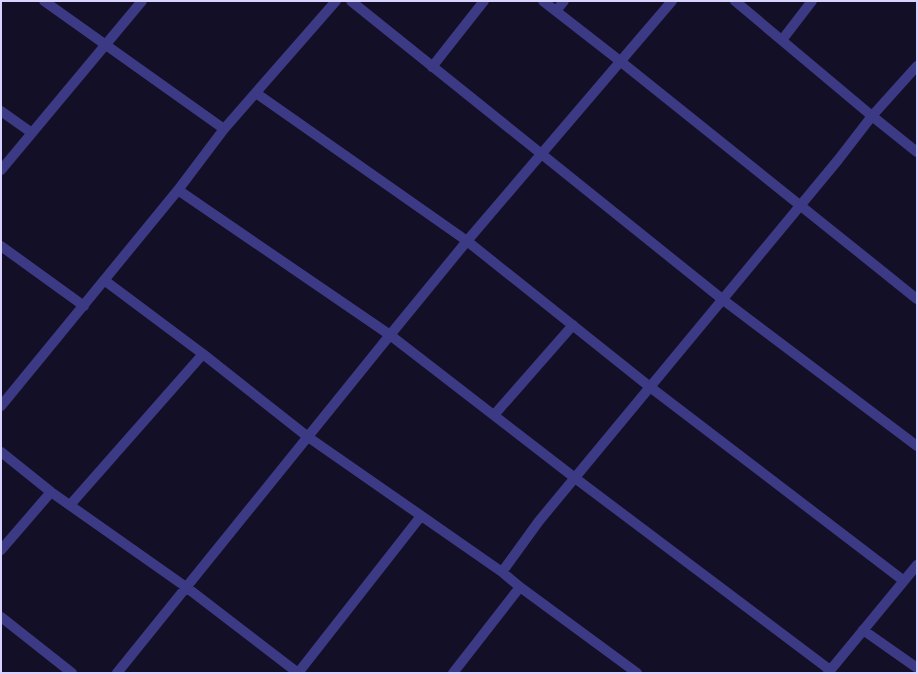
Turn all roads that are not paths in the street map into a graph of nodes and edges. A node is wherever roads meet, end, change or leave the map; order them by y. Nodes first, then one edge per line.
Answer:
1 (44, 1) edge
2 (142, 1) edge
3 (336, 1) edge
4 (351, 1) edge
5 (484, 1) edge
6 (542, 1) edge
7 (564, 1) edge
8 (672, 1) edge
9 (735, 1) edge
10 (812, 1) edge
11 (556, 11) junction
12 (782, 40) junction
13 (106, 44) junction
14 (620, 61) junction
15 (917, 66) edge
16 (432, 67) junction
17 (256, 93) junction
18 (1, 111) edge
19 (872, 116) junction
20 (224, 129) junction
21 (32, 133) junction
22 (917, 152) edge
23 (541, 154) junction
24 (1, 170) edge
25 (178, 190) junction
26 (800, 205) junction
27 (468, 241) junction
28 (1, 246) edge
29 (104, 280) junction
30 (722, 299) junction
31 (917, 299) edge
32 (84, 306) junction
33 (573, 325) junction
34 (390, 335) junction
35 (203, 354) junction
36 (650, 387) junction
37 (1, 406) edge
38 (494, 415) junction
39 (308, 437) junction
40 (917, 446) edge
41 (1, 452) edge
42 (575, 478) junction
43 (51, 492) junction
44 (70, 505) junction
45 (421, 516) junction
46 (1, 550) edge
47 (917, 565) edge
48 (502, 572) junction
49 (904, 581) junction
50 (186, 587) junction
51 (520, 587) junction
52 (1, 617) edge
53 (863, 630) junction
54 (917, 668) edge
55 (829, 671) edge
56 (72, 673) edge
57 (117, 673) edge
58 (298, 673) edge
59 (453, 673) edge
60 (637, 673) edge

1 - 13 street
2 - 13 street
3 - 17 street
4 - 16 street
5 - 16 street
6 - 11 street
7 - 11 street
8 - 14 street
9 - 12 street
10 - 12 street
11 - 14 street
12 - 19 street
13 - 20 street
13 - 21 street
14 - 23 street
14 - 26 street
15 - 19 street
16 - 23 street
17 - 20 street
17 - 27 street
18 - 21 street
19 - 22 street
19 - 26 street
20 - 25 street
21 - 24 street
23 - 27 street
23 - 30 street
25 - 29 street
25 - 34 street
26 - 30 street
26 - 31 street
27 - 33 street
27 - 34 street
28 - 32 street
29 - 32 street
29 - 35 street
30 - 36 street
30 - 40 street
32 - 37 street
33 - 36 street
33 - 38 street
34 - 38 street
34 - 39 street
35 - 39 street
35 - 44 street
36 - 42 street
36 - 49 street
38 - 42 street
39 - 45 street
39 - 50 street
41 - 43 street
42 - 48 street
42 - 55 street
43 - 44 street
43 - 46 street
44 - 50 street
45 - 48 street
45 - 58 street
47 - 49 street
48 - 51 street
49 - 53 street
50 - 57 street
50 - 58 street
51 - 59 street
51 - 60 street
52 - 56 street
53 - 54 street
53 - 55 street

